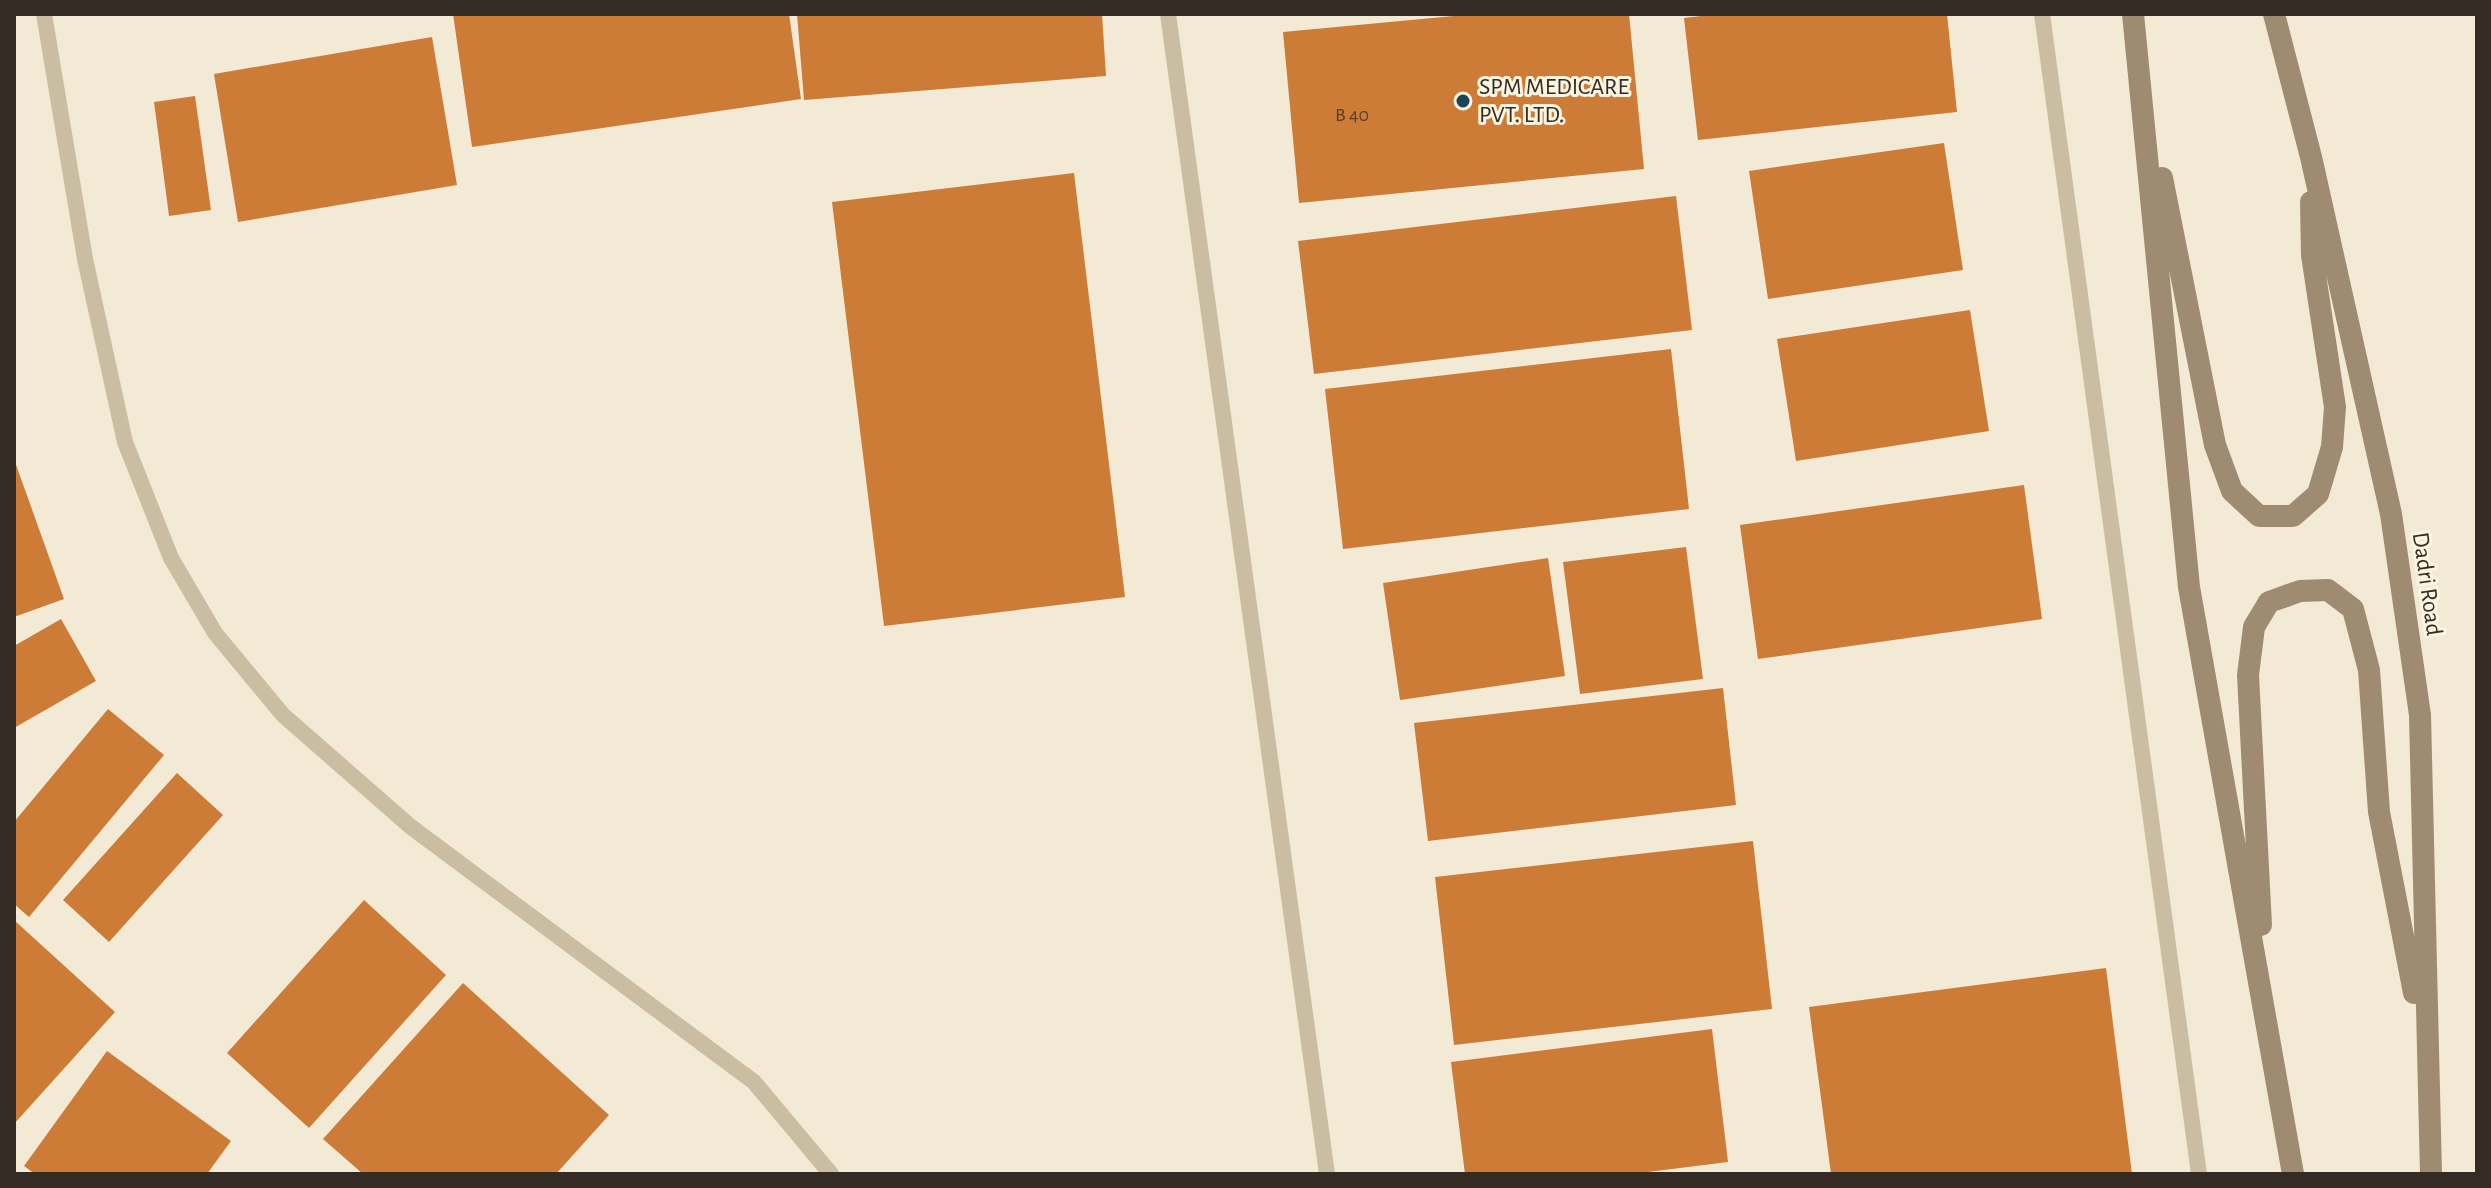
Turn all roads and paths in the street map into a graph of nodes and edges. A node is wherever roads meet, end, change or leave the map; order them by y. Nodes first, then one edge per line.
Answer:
1 (44, 14) edge
2 (1168, 14) edge
3 (2042, 14) edge
4 (2133, 14) edge
5 (2274, 14) edge
6 (2137, 52) junction
7 (2311, 157) junction
8 (2267, 1022) junction
9 (2426, 1053) junction
10 (831, 1174) edge
11 (1327, 1174) edge
12 (2199, 1174) edge
13 (2293, 1174) edge
14 (2431, 1174) edge

1 - 10 lane
2 - 11 lane
3 - 12 lane
4 - 6 main road
5 - 7 main road, Dadri Road
6 - 7 main road
6 - 8 main road
7 - 9 main road, Dadri Road
8 - 9 main road
8 - 13 main road
9 - 14 main road, Dadri Road

